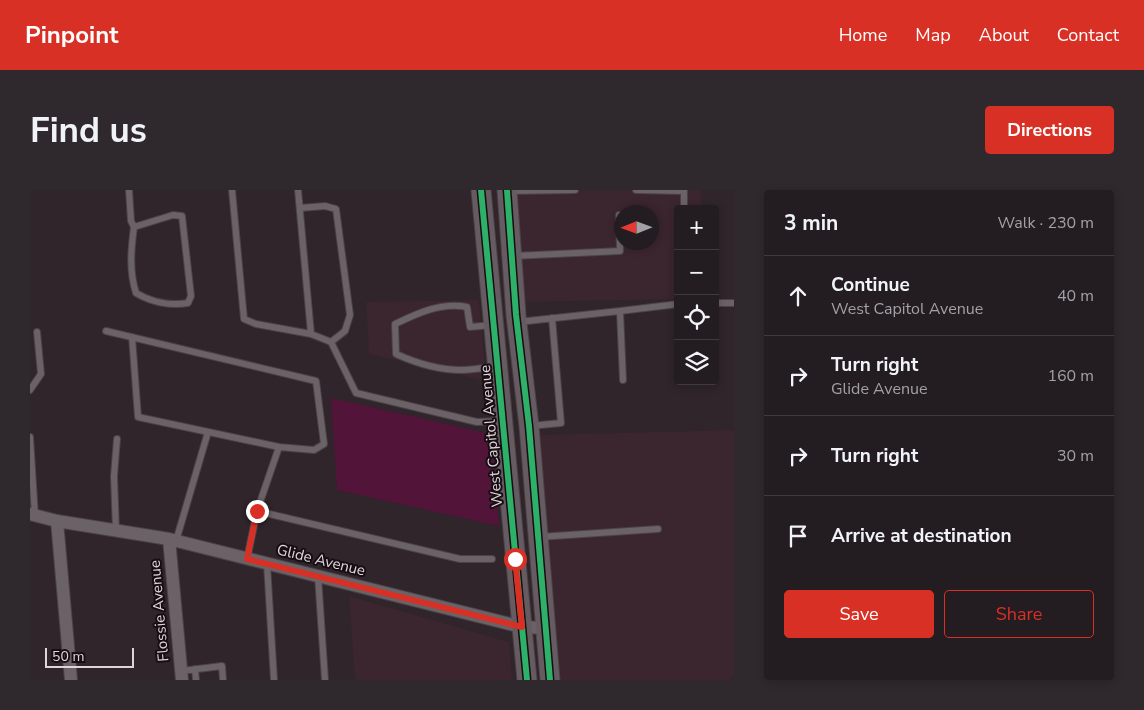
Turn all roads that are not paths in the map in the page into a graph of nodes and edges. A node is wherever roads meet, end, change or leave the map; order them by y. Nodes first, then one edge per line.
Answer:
1 (129, 190) edge
2 (232, 190) edge
3 (298, 190) edge
4 (481, 190) edge
5 (575, 190) edge
6 (636, 190) edge
7 (507, 191) edge
8 (684, 205) edge
9 (300, 208) junction
10 (484, 222) junction
11 (134, 227) junction
12 (620, 250) edge
13 (512, 256) junction
14 (719, 303) edge
15 (734, 303) edge
16 (674, 304) edge
17 (620, 311) junction
18 (552, 318) junction
19 (517, 322) junction
20 (494, 325) junction
21 (106, 331) dead end
22 (37, 332) dead end
23 (311, 334) junction
24 (132, 337) junction
25 (331, 342) junction
26 (497, 366) junction
27 (623, 380) dead end
28 (525, 389) junction
29 (30, 390) edge
30 (502, 421) junction
31 (529, 426) junction
32 (208, 432) junction
33 (30, 437) edge
34 (117, 439) dead end
35 (279, 447) junction
36 (257, 511) junction
37 (33, 515) edge
38 (57, 521) junction
39 (658, 529) dead end
40 (116, 531) junction
41 (538, 537) junction
42 (172, 540) junction
43 (247, 559) junction
44 (492, 559) dead end
45 (267, 564) junction
46 (318, 576) junction
47 (522, 627) junction
48 (545, 628) junction
49 (195, 670) junction
50 (181, 676) edge
51 (71, 680) edge
52 (196, 680) edge
53 (223, 680) edge
54 (274, 680) edge
55 (325, 680) edge
56 (527, 680) edge
57 (550, 680) edge

1 - 11 lane
2 - 23 lane
3 - 9 lane
4 - 10 main road, West Capitol Avenue
5 - 7 lane
6 - 8 lane
7 - 13 main road
9 - 23 lane
9 - 25 lane
10 - 19 main road
10 - 20 main road, West Capitol Avenue
11 - 11 lane
12 - 13 lane
13 - 19 main road
14 - 15 lane
16 - 17 lane
17 - 18 lane
17 - 27 lane
18 - 19 lane
18 - 31 lane
19 - 28 main road
20 - 26 main road, West Capitol Avenue
20 - 26 lane
20 - 28 main road
21 - 24 lane
22 - 29 lane
23 - 25 lane
24 - 32 lane
24 - 35 lane
25 - 30 lane
26 - 30 main road, West Capitol Avenue
28 - 31 main road
30 - 47 main road, West Capitol Avenue
31 - 41 main road
32 - 35 lane
32 - 42 lane
33 - 37 lane
34 - 40 lane
35 - 36 lane
36 - 43 lane
36 - 44 lane
37 - 38 street, Glide Avenue
38 - 40 street, Glide Avenue
38 - 51 street
39 - 41 lane
40 - 42 street, Glide Avenue
41 - 48 main road
42 - 43 street, Glide Avenue
42 - 50 street, Flossie Avenue
43 - 45 street, Glide Avenue
45 - 46 street, Glide Avenue
45 - 54 lane
46 - 47 street, Glide Avenue
46 - 55 lane
47 - 48 street, Glide Avenue
47 - 56 main road, West Capitol Avenue
48 - 57 main road
49 - 50 lane
49 - 52 lane
49 - 53 lane

